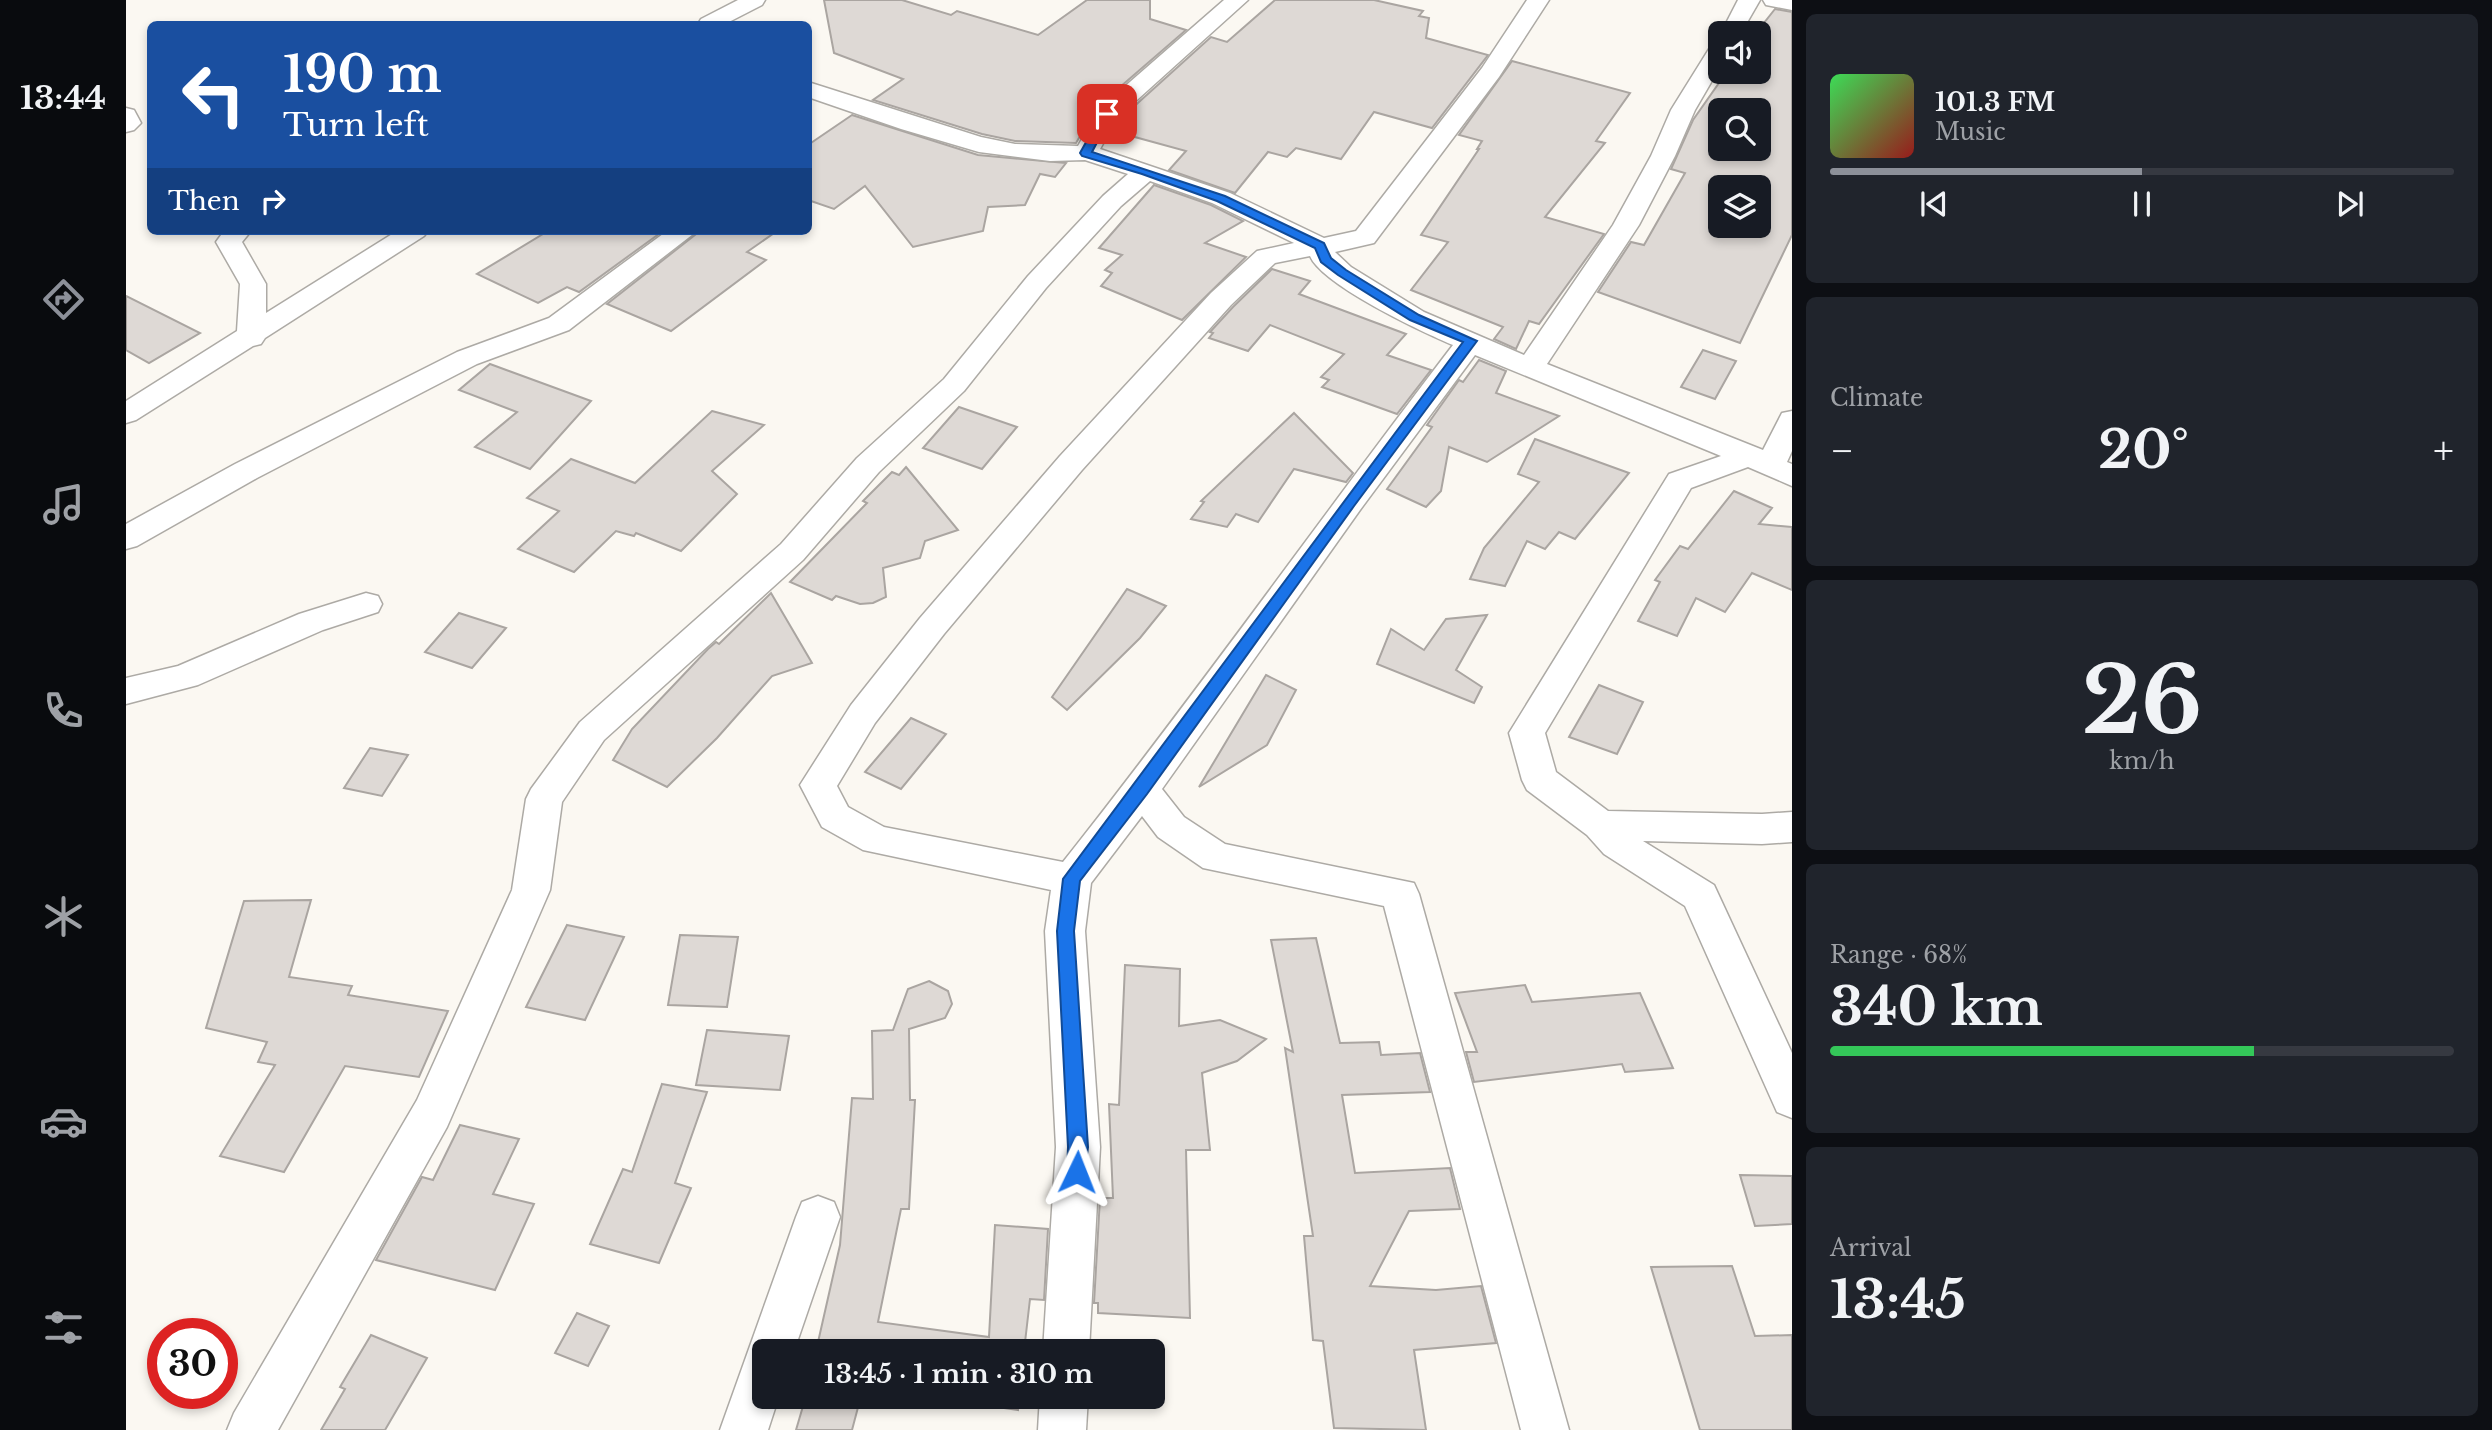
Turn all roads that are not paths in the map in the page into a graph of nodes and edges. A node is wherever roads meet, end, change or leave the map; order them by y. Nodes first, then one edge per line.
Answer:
1 (754, 0) edge
2 (1237, 0) edge
3 (1538, 0) edge
4 (1749, 0) edge
5 (1773, 0) edge
6 (1792, 4) edge
7 (715, 21) edge
8 (1737, 21) edge
9 (1708, 69) edge
10 (812, 90) edge
11 (126, 115) edge
12 (126, 125) edge
13 (1086, 153) junction
14 (1146, 171) junction
15 (235, 235) edge
16 (409, 235) edge
17 (679, 235) edge
18 (1320, 246) junction
19 (251, 338) junction
20 (1471, 341) junction
21 (1531, 368) junction
22 (126, 414) edge
23 (1792, 420) edge
24 (1771, 466) edge
25 (126, 538) edge
26 (366, 604) dead end
27 (126, 691) edge
28 (1142, 789) junction
29 (1600, 825) junction
30 (1792, 827) edge
31 (1072, 879) junction
32 (1792, 1099) edge
33 (818, 1217) dead end
34 (775, 1339) edge
35 (1067, 1339) edge
36 (752, 1407) edge
37 (1063, 1409) edge
38 (251, 1430) edge
39 (744, 1430) edge
40 (1062, 1430) edge
41 (1545, 1430) edge

1 - 7 street
2 - 13 street
3 - 18 street
4 - 8 street
5 - 6 street
9 - 21 street
10 - 13 street
11 - 12 street
13 - 14 street
14 - 18 street
14 - 38 street
15 - 19 street
16 - 19 street
17 - 25 street
18 - 20 street
18 - 31 street
19 - 22 street
20 - 21 street
20 - 28 street
21 - 24 street
23 - 24 street
24 - 29 street
26 - 27 street
28 - 31 street
28 - 41 street
29 - 30 street
29 - 32 street
31 - 35 street
33 - 34 street
36 - 39 street
37 - 40 street

